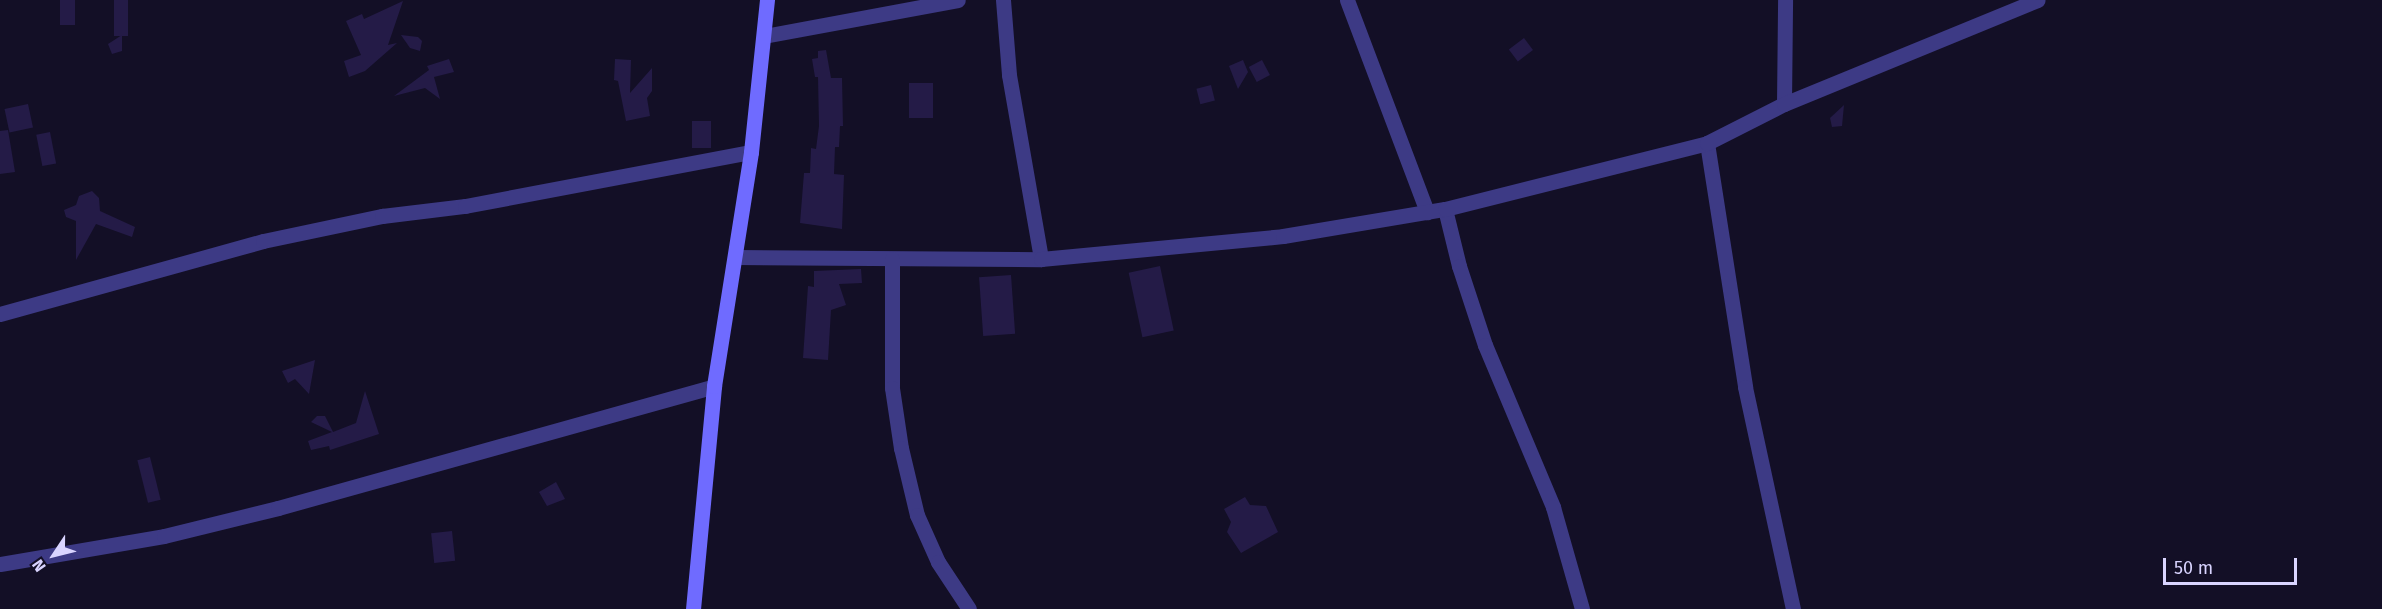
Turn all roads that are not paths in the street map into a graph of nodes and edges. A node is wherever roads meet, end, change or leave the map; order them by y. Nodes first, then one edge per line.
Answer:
1 (767, 0) edge
2 (958, 0) edge
3 (1002, 0) edge
4 (1347, 0) edge
5 (1785, 0) edge
6 (2038, 0) edge
7 (764, 36) junction
8 (1784, 104) junction
9 (1707, 143) junction
10 (751, 152) junction
11 (1445, 209) junction
12 (1427, 212) junction
13 (735, 257) junction
14 (892, 259) junction
15 (1041, 259) junction
16 (0, 314) edge
17 (714, 386) junction
18 (0, 564) edge
19 (693, 609) edge
20 (969, 609) edge
21 (1582, 609) edge
22 (1793, 609) edge

1 - 7 main road
2 - 7 street
3 - 15 street
4 - 12 street
5 - 8 street
6 - 8 street
7 - 10 main road
8 - 9 street
9 - 11 street
9 - 22 street
10 - 13 main road
10 - 16 street
11 - 12 street
11 - 21 street
12 - 15 street
13 - 14 street
13 - 17 main road
14 - 15 street
14 - 20 street
17 - 18 street
17 - 19 main road

